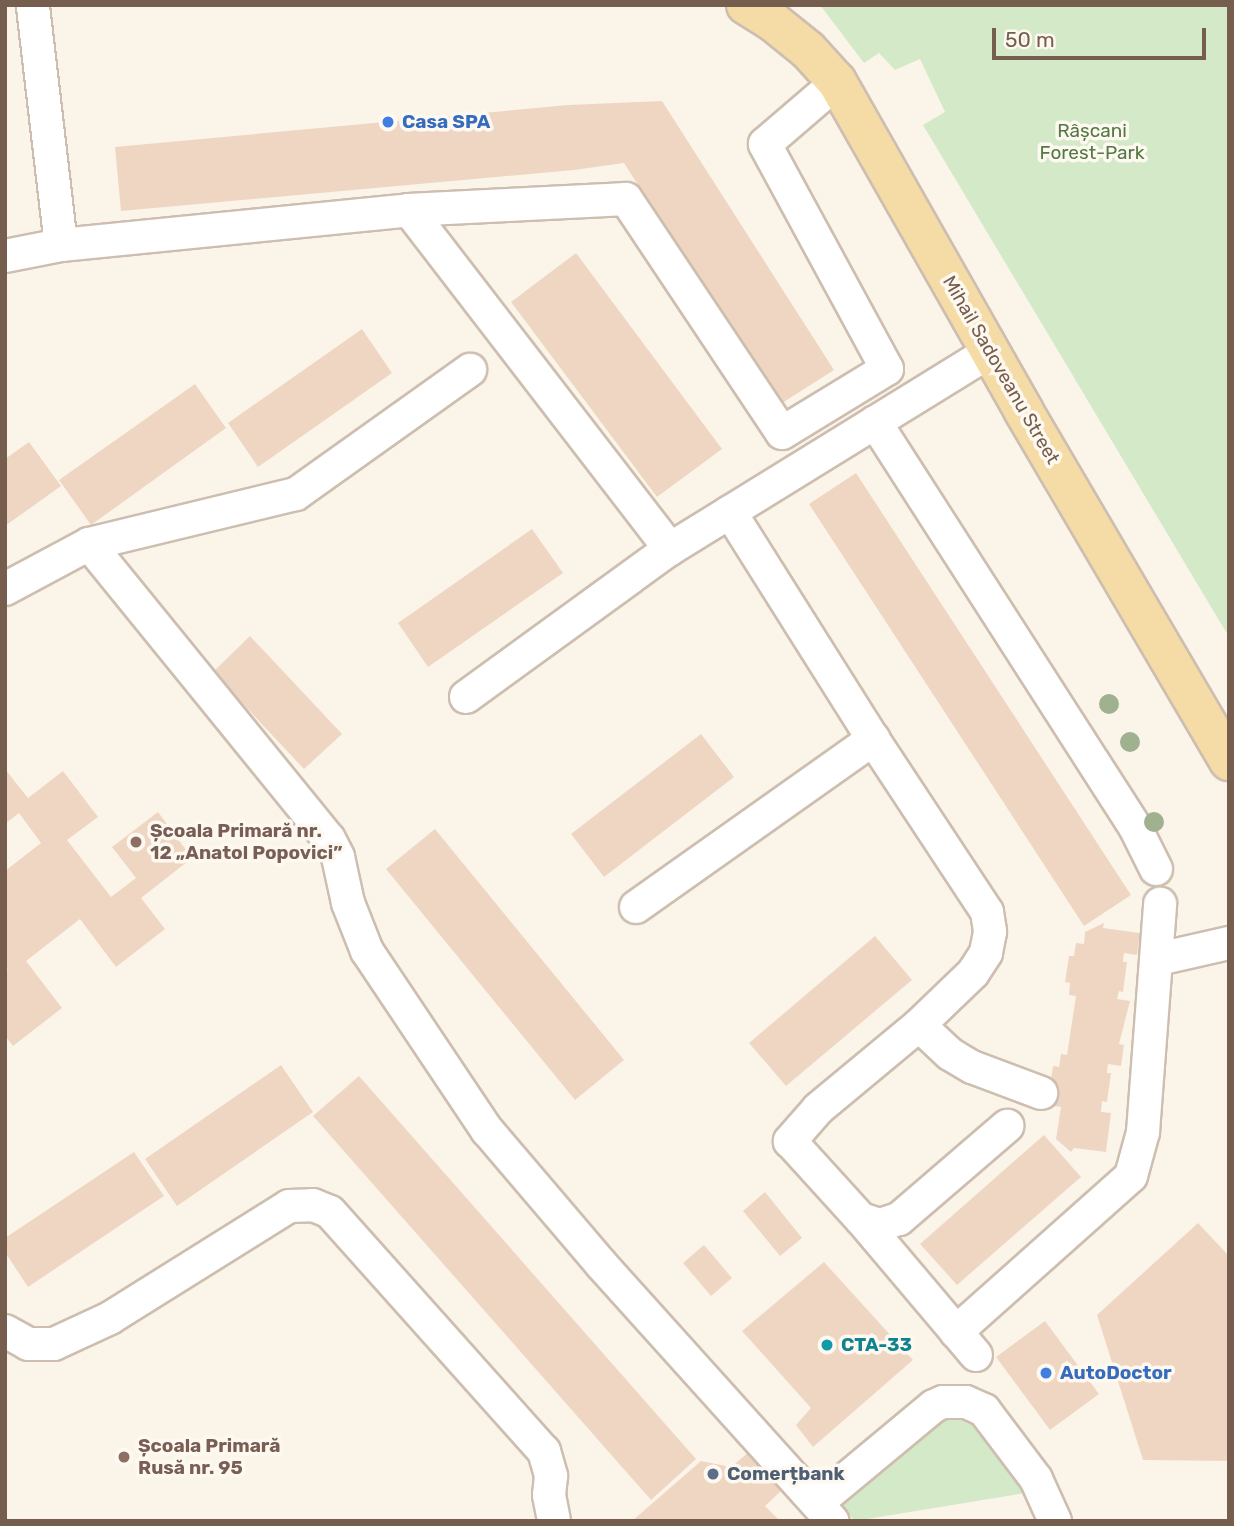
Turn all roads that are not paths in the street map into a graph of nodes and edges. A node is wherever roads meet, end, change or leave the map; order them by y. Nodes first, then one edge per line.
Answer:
1 (33, 5) edge
2 (746, 5) edge
3 (837, 82) junction
4 (409, 210) junction
5 (61, 245) junction
6 (5, 256) edge
7 (990, 351) junction
8 (470, 370) dead end
9 (874, 422) junction
10 (730, 512) junction
11 (89, 544) junction
12 (670, 549) junction
13 (5, 589) edge
14 (466, 697) dead end
15 (873, 739) junction
16 (1229, 761) edge
17 (1156, 869) dead end
18 (1160, 904) dead end
19 (636, 907) dead end
20 (1229, 943) edge
21 (1158, 959) junction
22 (919, 1025) junction
23 (1041, 1093) dead end
24 (1007, 1126) dead end
25 (861, 1219) junction
26 (5, 1331) edge
27 (825, 1512) edge
28 (551, 1519) edge
29 (1055, 1521) edge

1 - 5 lane
2 - 3 main road, Mihail Sadoveanu Street
3 - 4 lane
3 - 7 main road, Mihail Sadoveanu Street
4 - 5 lane
4 - 12 lane
5 - 6 lane
7 - 9 lane
7 - 16 main road, Mihail Sadoveanu Street
8 - 11 lane
9 - 10 lane
9 - 17 lane
10 - 12 lane
10 - 15 lane
11 - 13 lane
11 - 27 lane
12 - 14 lane
15 - 19 lane
15 - 22 lane
18 - 21 lane
20 - 21 lane
21 - 25 lane
22 - 23 lane
22 - 25 lane
24 - 25 lane
26 - 28 lane
27 - 29 lane

